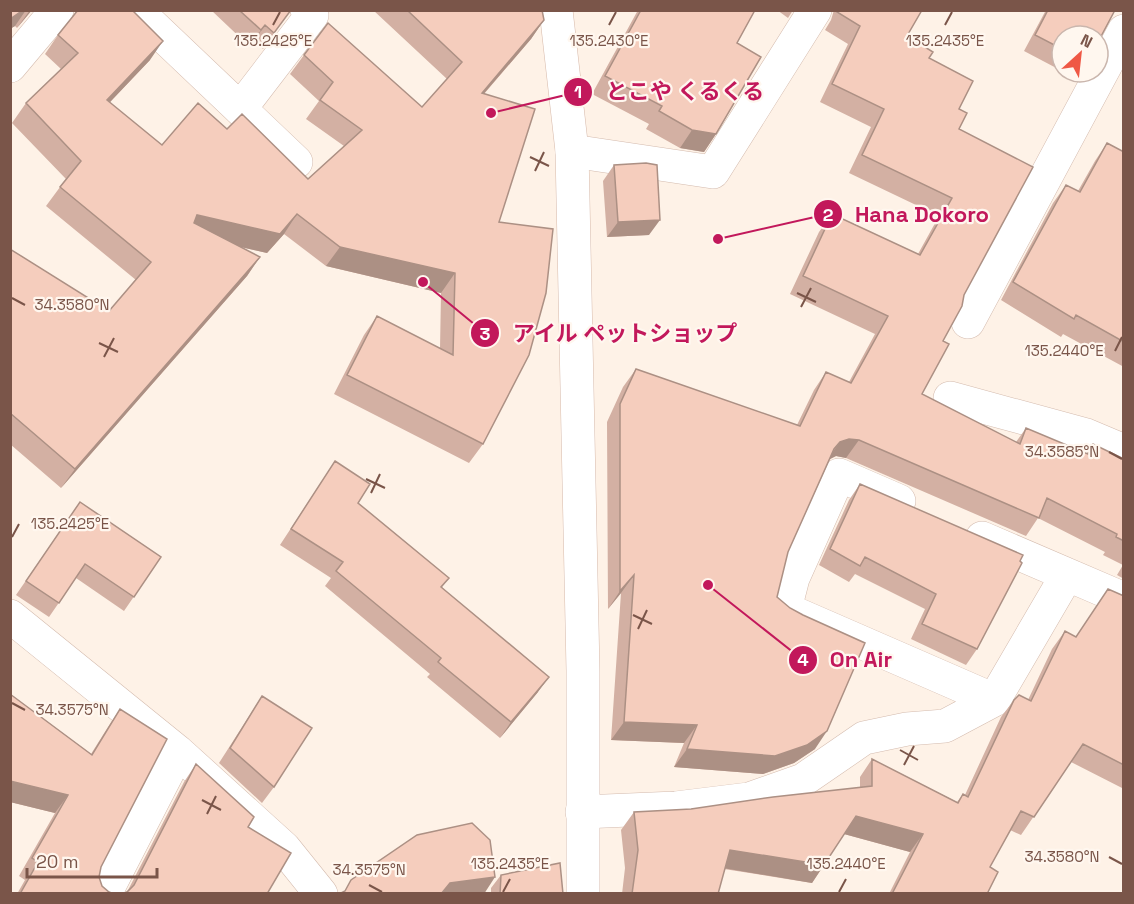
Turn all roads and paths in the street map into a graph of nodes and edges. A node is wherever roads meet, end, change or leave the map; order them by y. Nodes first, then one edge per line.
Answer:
1 (57, 10) edge
2 (136, 10) edge
3 (307, 10) edge
4 (556, 10) edge
5 (815, 10) edge
6 (1124, 31) edge
7 (10, 66) edge
8 (240, 109) junction
9 (572, 151) junction
10 (296, 162) dead end
11 (968, 322) dead end
12 (950, 398) dead end
13 (1124, 451) edge
14 (926, 513) edge
15 (958, 527) edge
16 (1067, 575) junction
17 (1124, 599) edge
18 (10, 616) edge
19 (994, 700) junction
20 (178, 752) junction
21 (582, 812) junction
22 (105, 894) edge
23 (321, 894) edge
24 (583, 894) edge

1 - 7 street
2 - 8 street
3 - 8 street
4 - 9 street
5 - 9 street
6 - 11 street
8 - 10 street
9 - 21 street
12 - 13 street
14 - 19 street
15 - 16 street
16 - 17 street
16 - 19 street
18 - 20 street
19 - 21 street
20 - 22 street
20 - 23 street
21 - 24 street

